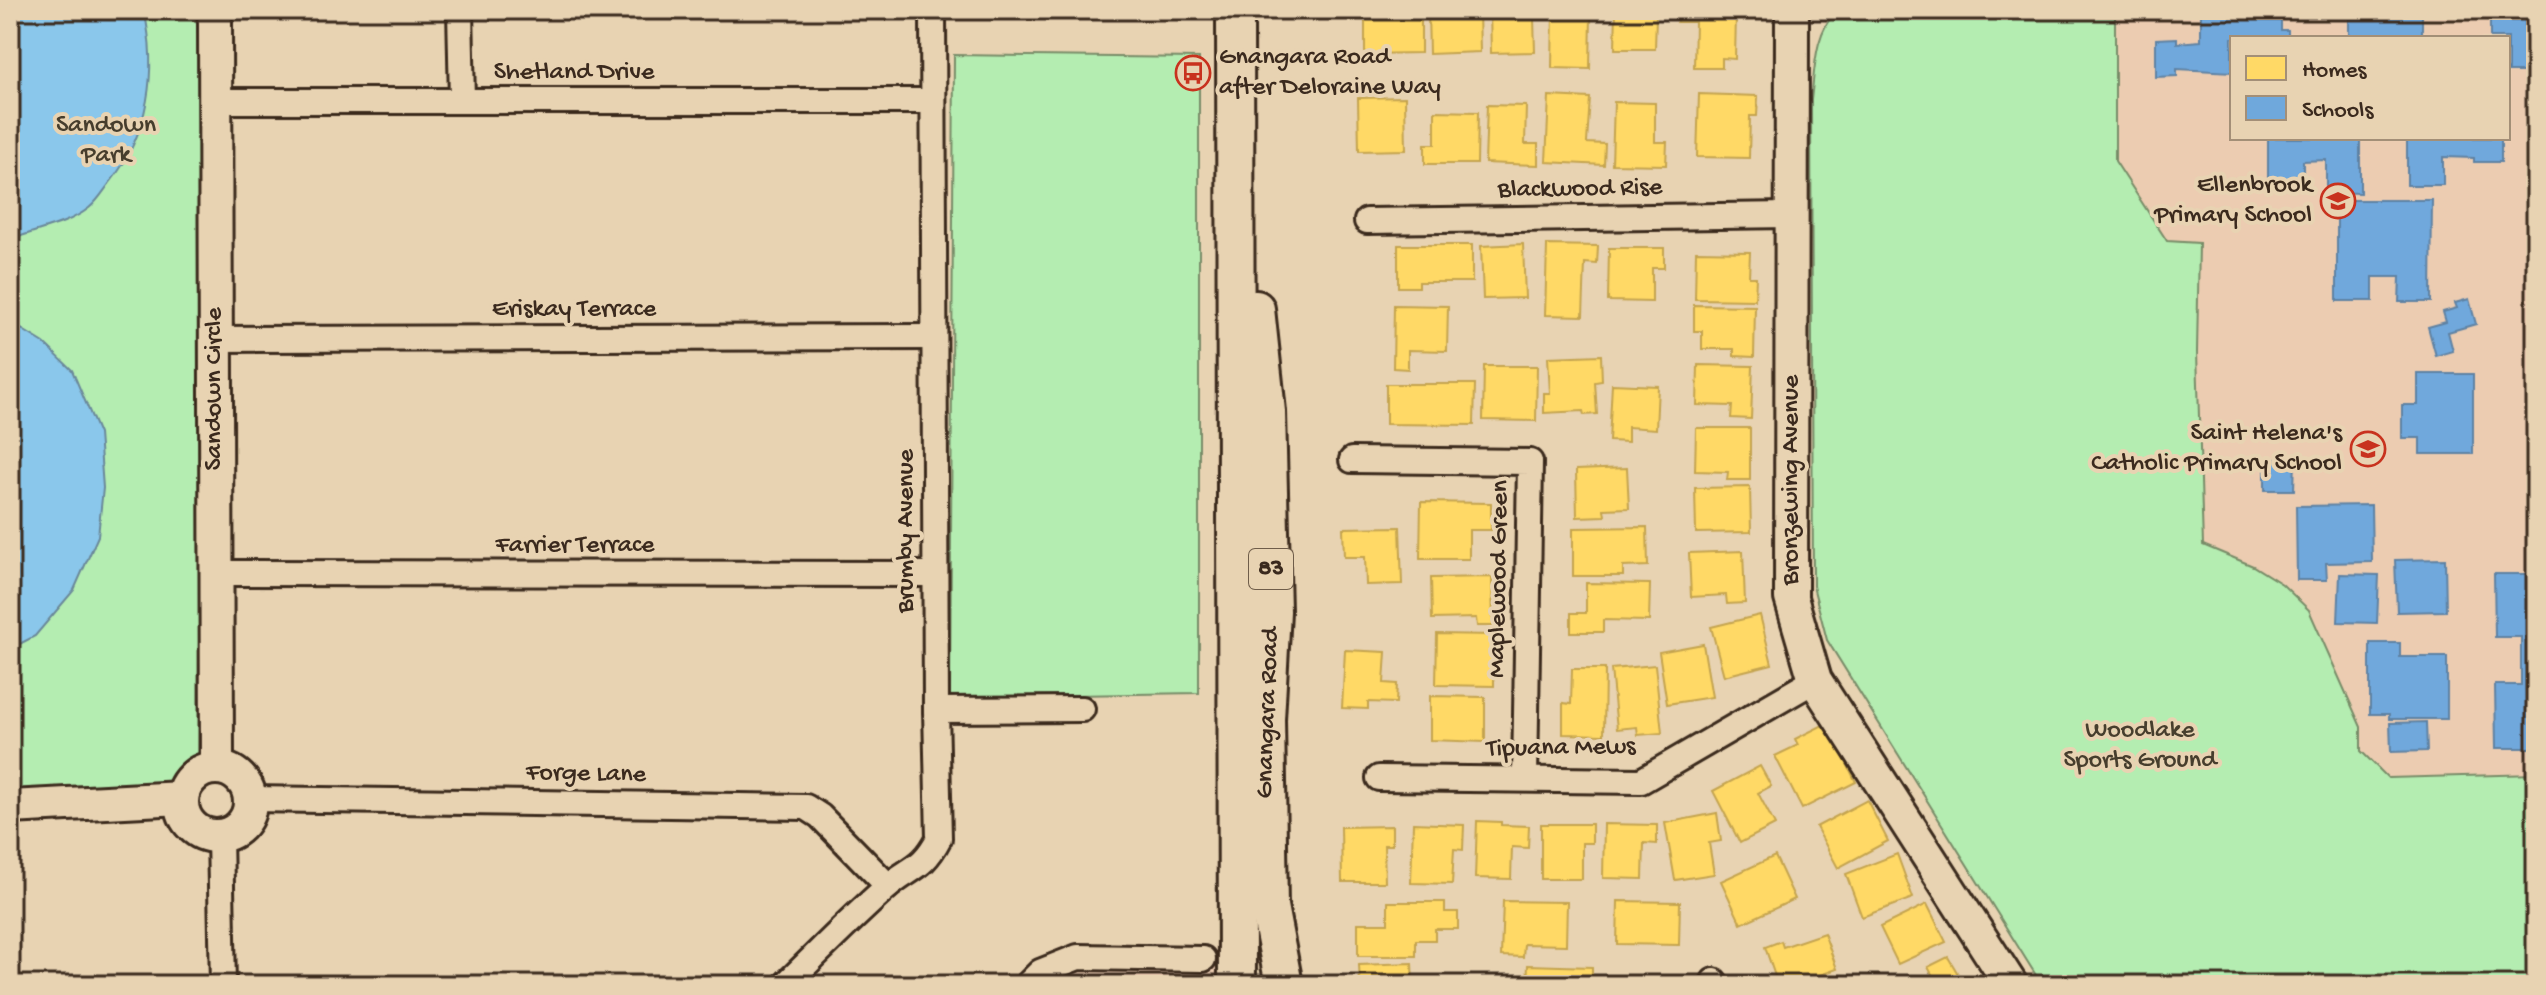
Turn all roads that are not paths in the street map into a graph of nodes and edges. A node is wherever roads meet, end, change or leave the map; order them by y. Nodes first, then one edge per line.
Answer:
1 (213, 10) edge
2 (460, 10) edge
3 (933, 10) edge
4 (1235, 10) edge
5 (1792, 10) edge
6 (215, 101) junction
7 (462, 101) junction
8 (932, 101) junction
9 (1236, 153) junction
10 (1793, 215) junction
11 (1367, 221) dead end
12 (934, 337) junction
13 (215, 339) junction
14 (1352, 460) dead end
15 (216, 573) junction
16 (935, 574) junction
17 (1815, 680) junction
18 (1082, 709) dead end
19 (936, 710) junction
20 (217, 768) junction
21 (1379, 778) dead end
22 (1525, 778) junction
23 (182, 798) junction
24 (250, 799) junction
25 (10, 807) edge
26 (220, 837) junction
27 (888, 886) junction
28 (1203, 959) dead end
29 (223, 985) edge
30 (785, 985) edge
31 (1027, 985) edge
32 (1237, 985) edge
33 (1284, 985) edge
34 (2011, 985) edge

1 - 6 street, Sandown Circle
2 - 7 street
3 - 8 street, Brumby Avenue
4 - 9 main road, Gnangara Road / 83
5 - 10 street, Bronzewing Avenue
6 - 7 street, Shetland Drive
6 - 13 street, Sandown Circle
7 - 8 street, Shetland Drive
8 - 12 street, Brumby Avenue
9 - 32 main road, Gnangara Road / 83
9 - 33 main road, Gnangara Road / 83
10 - 11 street, Blackwood Rise
10 - 17 street, Bronzewing Avenue
12 - 13 street, Eriskay Terrace
12 - 16 street, Brumby Avenue
13 - 15 street, Sandown Circle
14 - 22 street, Maplewood Green
15 - 16 street, Farrier Terrace
15 - 20 street, Sandown Circle
16 - 19 street, Brumby Avenue
17 - 22 street, Tipuana Mews
17 - 34 street, Bronzewing Avenue
18 - 19 street
19 - 27 street, Brumby Avenue
20 - 23 street
20 - 24 street
21 - 22 street, Tipuana Mews
23 - 25 street
23 - 26 street
24 - 26 street
24 - 27 street, Forge Lane
26 - 29 street
27 - 30 street, Brumby Avenue
28 - 31 street

